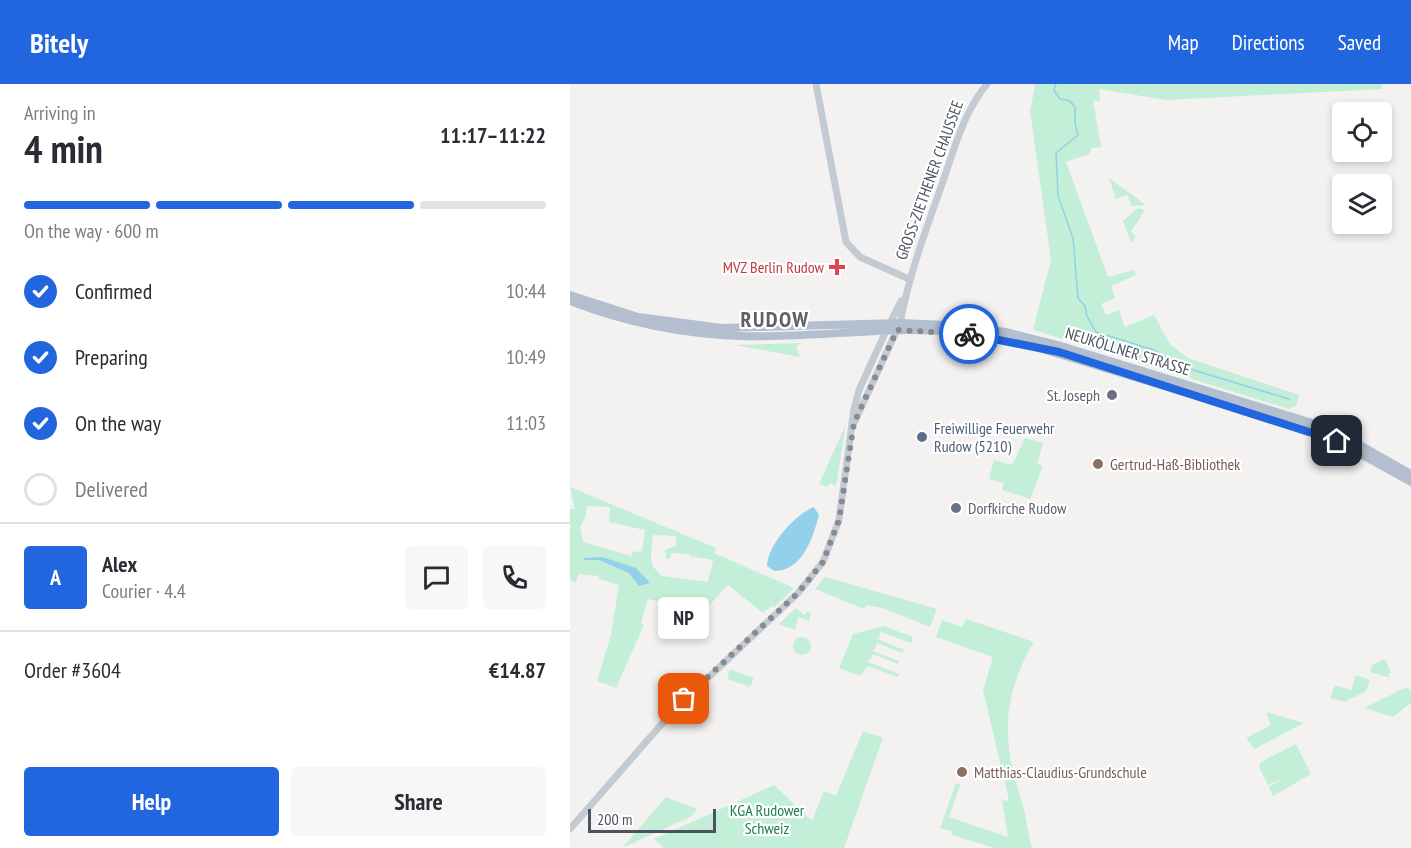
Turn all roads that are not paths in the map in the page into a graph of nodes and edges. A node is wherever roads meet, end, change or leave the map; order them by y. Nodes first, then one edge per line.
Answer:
1 (816, 84) edge
2 (987, 84) edge
3 (909, 279) junction
4 (905, 290) junction
5 (570, 295) edge
6 (570, 301) edge
7 (888, 327) junction
8 (898, 327) junction
9 (722, 332) junction
10 (1157, 379) junction
11 (854, 423) junction
12 (1411, 474) edge
13 (1411, 482) edge
14 (570, 829) edge

1 - 3 street
2 - 3 street, GROSS-ZIETHENER CHAUSSEE
3 - 4 street, GROSS-ZIETHENER CHAUSSEE
4 - 7 street, GROSS-ZIETHENER CHAUSSEE
4 - 8 street, GROSS-ZIETHENER CHAUSSEE
5 - 9 main road
6 - 9 main road
7 - 8 main road, NEUKÖLLNER STRASSE
7 - 9 main road, NEUKÖLLNER STRASSE
7 - 11 street, GROSS-ZIETHENER CHAUSSEE
8 - 10 main road, NEUKÖLLNER STRASSE
8 - 11 street, GROSS-ZIETHENER CHAUSSEE
10 - 12 main road, NEUKÖLLNER STRASSE
10 - 13 main road, NEUKÖLLNER STRASSE
11 - 14 street

